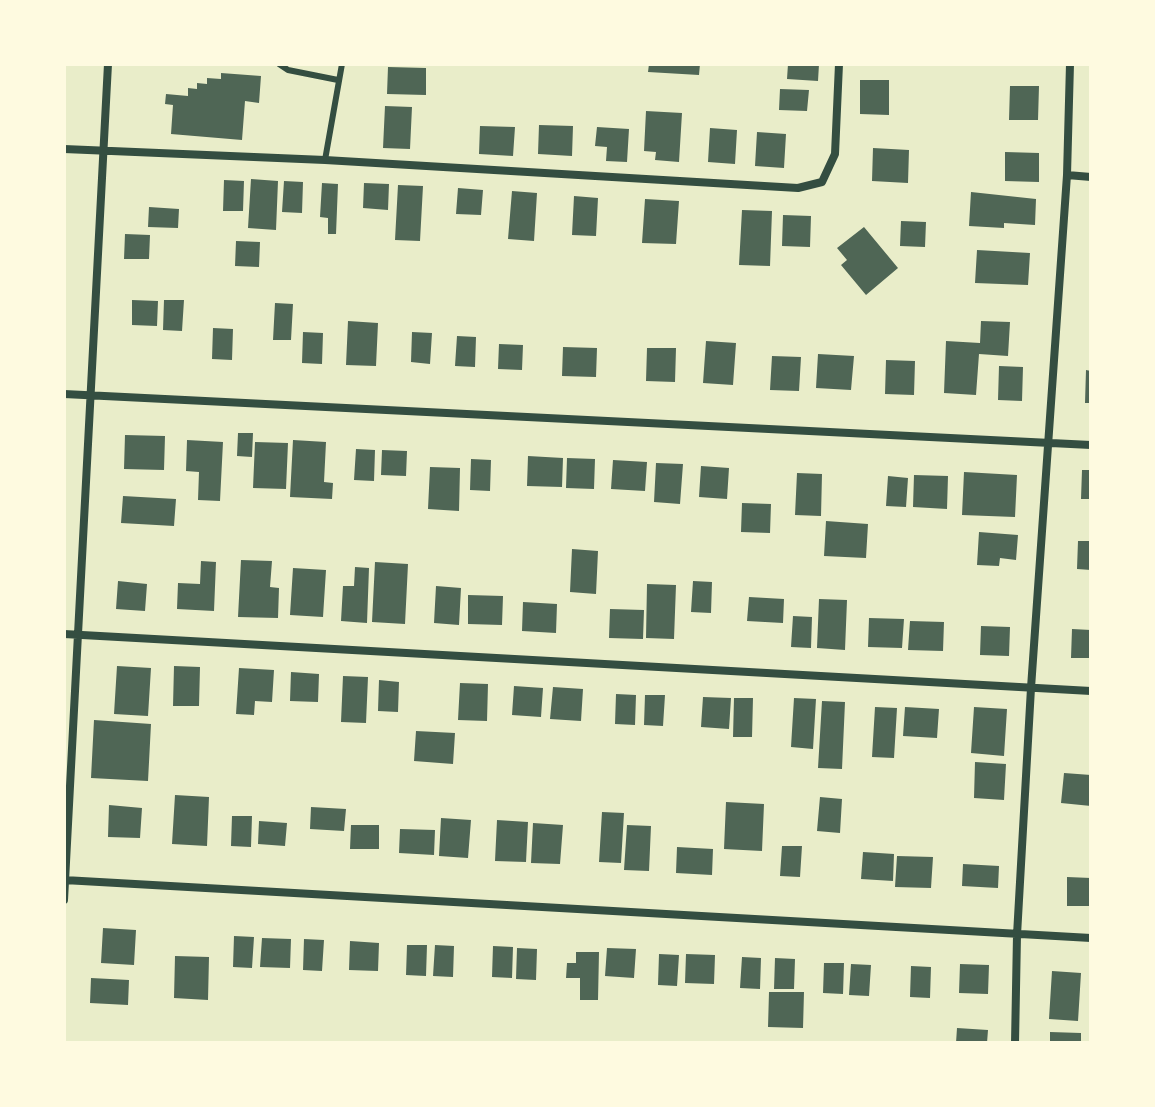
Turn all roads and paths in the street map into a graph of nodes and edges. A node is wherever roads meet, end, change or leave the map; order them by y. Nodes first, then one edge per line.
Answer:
1 (108, 64) edge
2 (279, 64) edge
3 (342, 64) edge
4 (839, 64) edge
5 (1070, 64) edge
6 (338, 80) junction
7 (64, 149) edge
8 (103, 151) junction
9 (325, 160) junction
10 (1067, 175) junction
11 (1091, 177) edge
12 (64, 394) edge
13 (89, 395) junction
14 (1048, 444) junction
15 (1091, 445) edge
16 (64, 634) edge
17 (78, 635) junction
18 (1031, 688) junction
19 (1091, 691) edge
20 (64, 880) edge
21 (64, 900) edge
22 (1017, 935) junction
23 (1091, 938) edge
24 (1015, 1043) edge

1 - 8 street
2 - 6 lane
3 - 6 lane
4 - 9 street
5 - 10 street
6 - 9 lane
7 - 8 street
8 - 9 street
8 - 13 street
10 - 11 street
10 - 14 street
12 - 13 street
13 - 14 street
13 - 17 street
14 - 15 street
14 - 18 street
16 - 17 street
17 - 18 street
17 - 20 street
18 - 19 street
18 - 22 street
20 - 21 street
20 - 22 street
22 - 23 street
22 - 24 street

